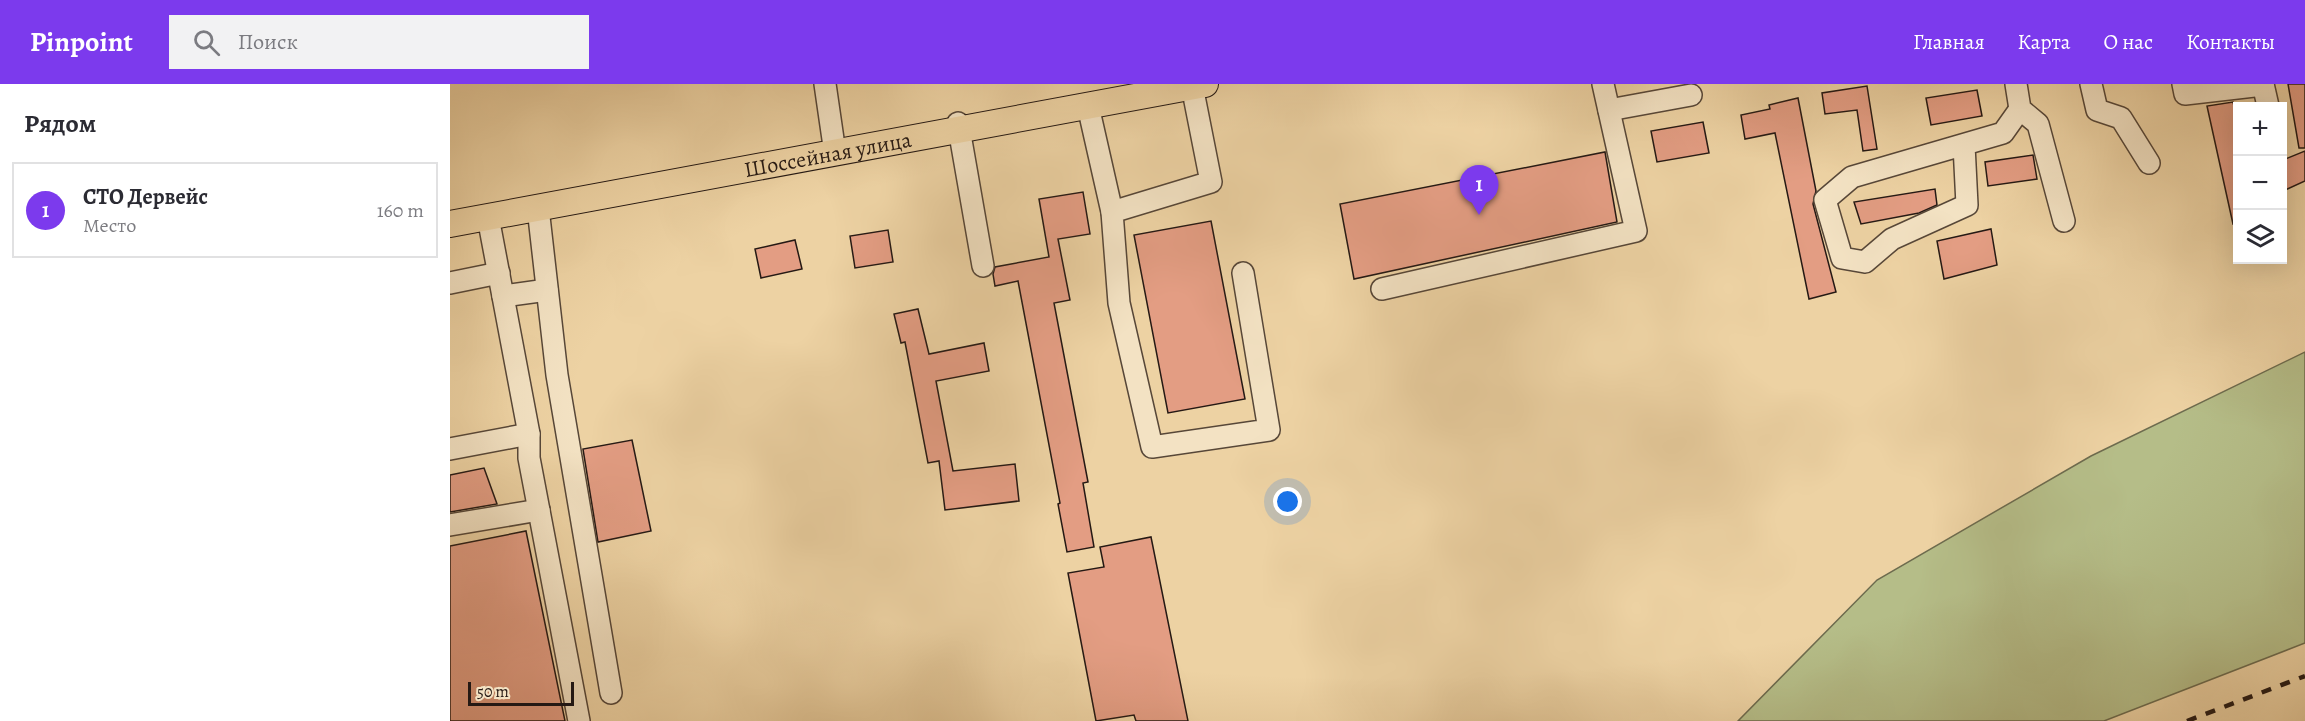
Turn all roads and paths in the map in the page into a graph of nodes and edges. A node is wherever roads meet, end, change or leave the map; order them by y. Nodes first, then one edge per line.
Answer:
1 (825, 84) edge
2 (1163, 84) edge
3 (1603, 84) edge
4 (2016, 84) edge
5 (2091, 84) edge
6 (2183, 84) edge
7 (1198, 85) edge
8 (2263, 85) edge
9 (1691, 95) dead end
10 (2267, 102) edge
11 (1088, 106) junction
12 (2020, 109) junction
13 (1609, 110) junction
14 (959, 126) junction
15 (1964, 145) junction
16 (834, 150) junction
17 (2149, 163) dead end
18 (538, 208) junction
19 (1112, 212) junction
20 (450, 216) edge
21 (488, 217) junction
22 (2064, 221) dead end
23 (450, 224) edge
24 (983, 266) dead end
25 (499, 273) junction
26 (1243, 273) dead end
27 (450, 284) edge
28 (1382, 289) dead end
29 (548, 290) junction
30 (503, 296) junction
31 (529, 434) junction
32 (450, 449) edge
33 (539, 510) junction
34 (450, 525) edge
35 (611, 693) dead end
36 (579, 721) edge

1 - 16 street
2 - 14 main road, Шоссейная улица
3 - 13 street
4 - 12 street
5 - 17 street
6 - 8 street
7 - 11 main road, Шоссейная улица
7 - 19 street
8 - 10 street
9 - 13 street
11 - 14 main road, Шоссейная улица
11 - 19 street
12 - 15 street
12 - 22 street
13 - 28 street
14 - 16 main road, Шоссейная улица
14 - 24 street
15 - 15 street
16 - 18 main road, Шоссейная улица
16 - 20 main road, Шоссейная улица
18 - 21 main road, Шоссейная улица
18 - 29 street
19 - 26 street
21 - 23 main road, Шоссейная улица
21 - 25 street
25 - 27 street
25 - 30 street
29 - 30 street
29 - 35 street
30 - 31 street
31 - 32 street
31 - 33 street
33 - 34 street
33 - 36 street

